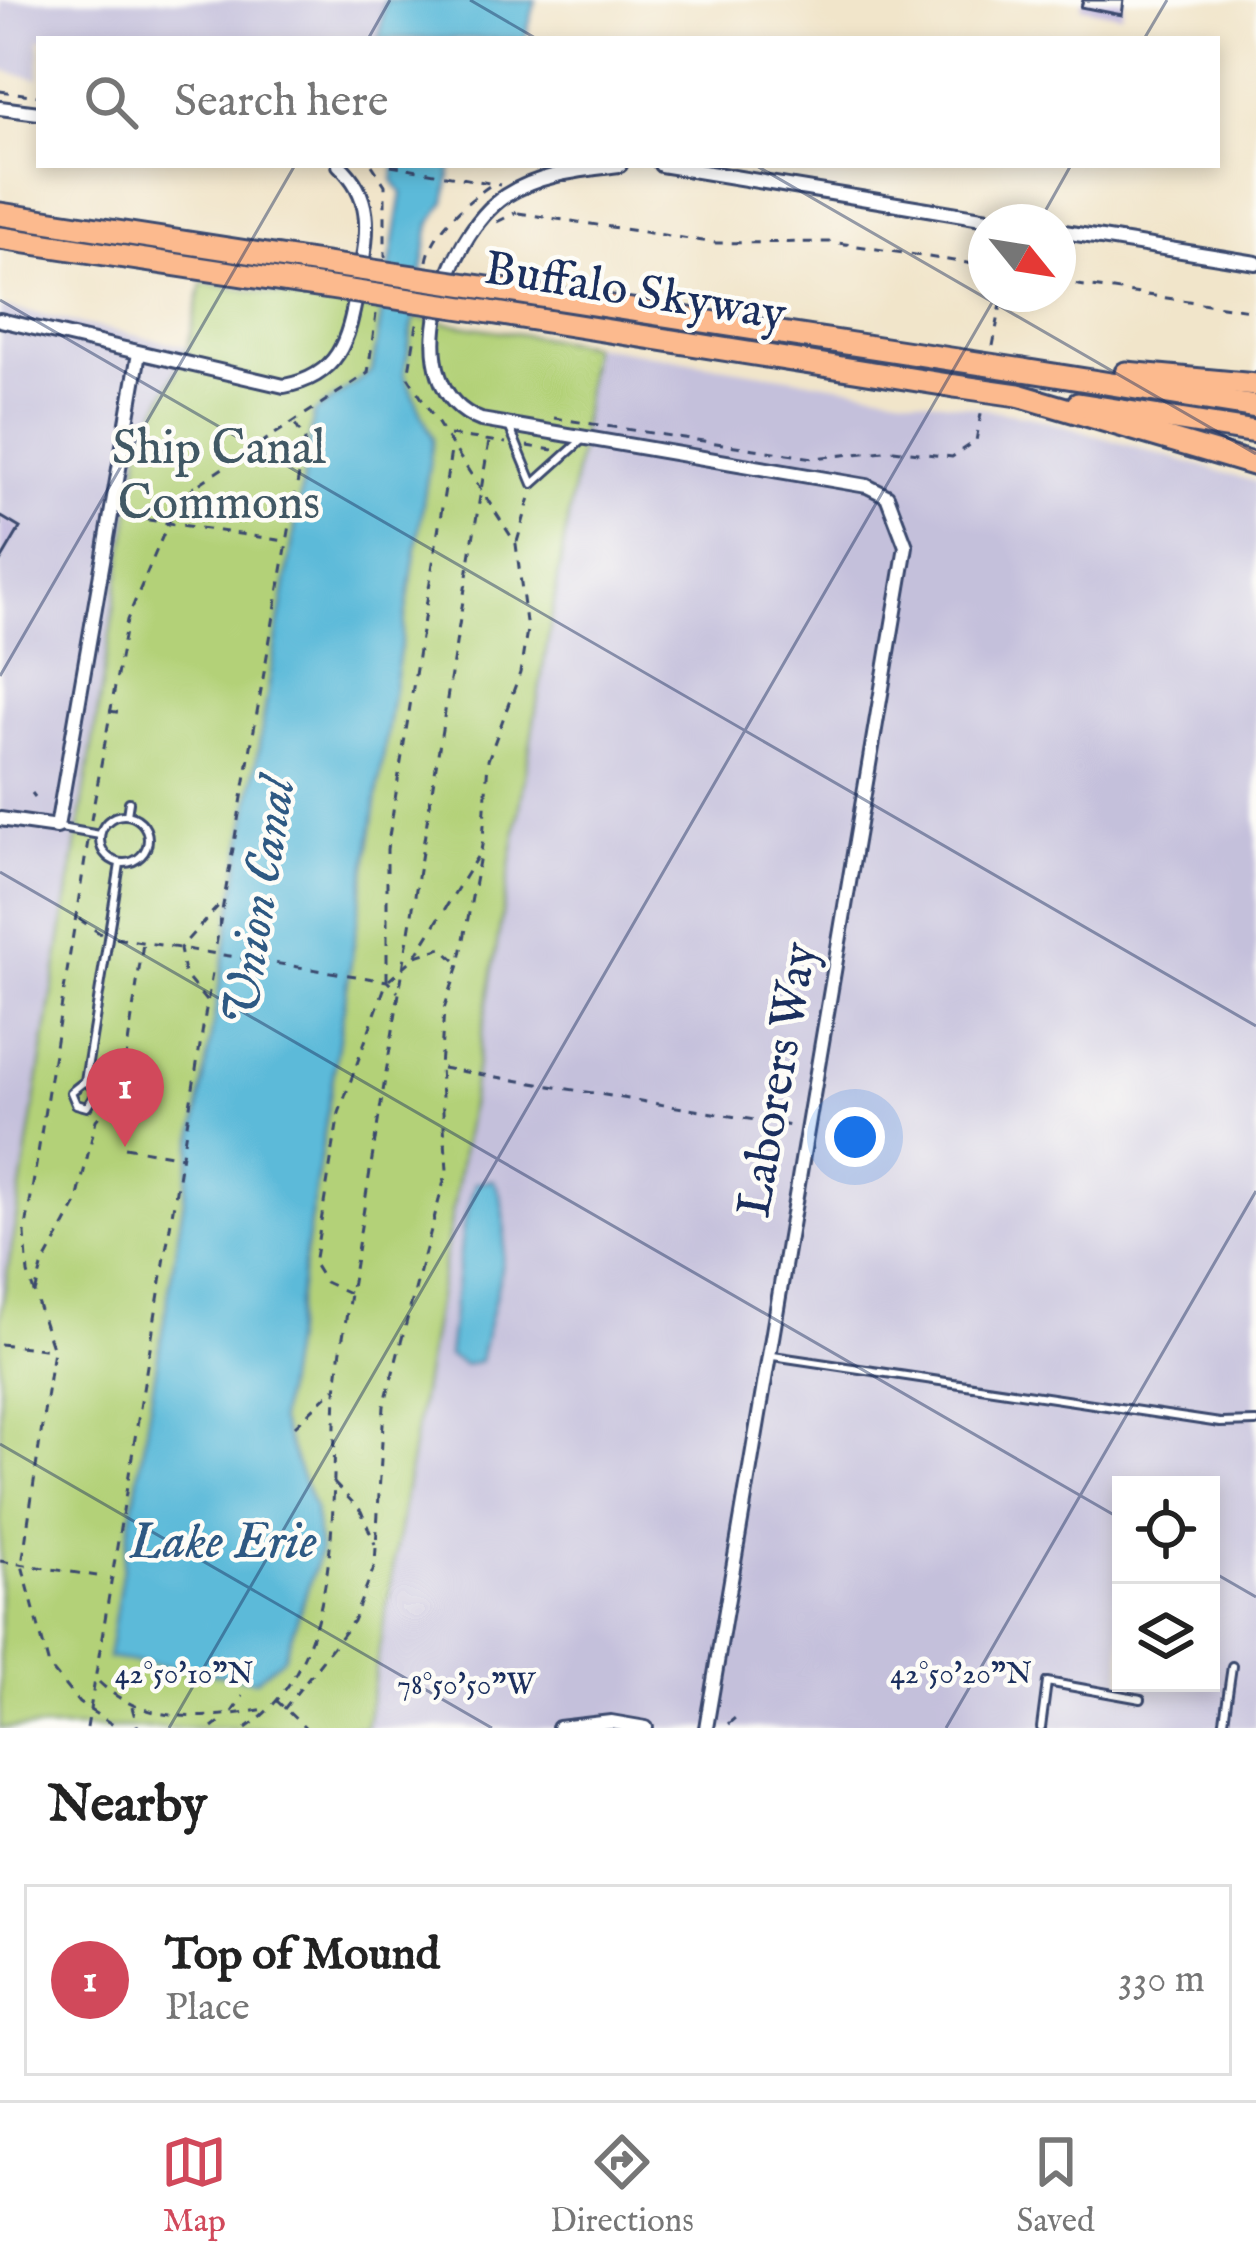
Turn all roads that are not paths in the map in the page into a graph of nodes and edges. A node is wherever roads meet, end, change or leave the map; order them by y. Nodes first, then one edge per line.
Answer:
1 (0, 108) edge
2 (36, 112) edge
3 (342, 168) edge
4 (597, 168) edge
5 (679, 168) edge
6 (0, 214) edge
7 (968, 216) edge
8 (1076, 234) edge
9 (0, 238) edge
10 (1256, 263) edge
11 (0, 320) edge
12 (139, 353) junction
13 (1023, 370) junction
14 (1256, 385) edge
15 (1018, 395) junction
16 (1256, 407) edge
17 (509, 424) junction
18 (1256, 432) edge
19 (586, 437) junction
20 (1256, 465) edge
21 (129, 802) dead end
22 (128, 815) junction
23 (0, 818) edge
24 (56, 827) junction
25 (100, 835) junction
26 (120, 864) junction
27 (85, 1081) junction
28 (769, 1355) junction
29 (1256, 1422) edge
30 (1232, 1666) dead end
31 (1141, 1699) dead end
32 (560, 1728) edge
33 (646, 1728) edge
34 (706, 1728) edge
35 (1041, 1728) edge
36 (1222, 1728) edge

1 - 2 street
3 - 12 street
4 - 17 street
5 - 7 street
6 - 13 highway, Buffalo Skyway, bridge
8 - 10 street
9 - 15 highway, Buffalo Skyway, bridge
11 - 12 street
12 - 24 street
13 - 14 highway
13 - 16 highway, Buffalo Skyway
15 - 18 highway, Buffalo Skyway
15 - 20 highway
17 - 19 street
17 - 19 lane
19 - 28 street, Laborers Way
21 - 22 lane
22 - 25 lane
22 - 26 lane
23 - 24 street
24 - 25 lane
25 - 26 lane
26 - 27 lane
27 - 27 lane
28 - 29 lane
28 - 34 street, Laborers Way
30 - 36 lane
31 - 35 lane
32 - 33 street

